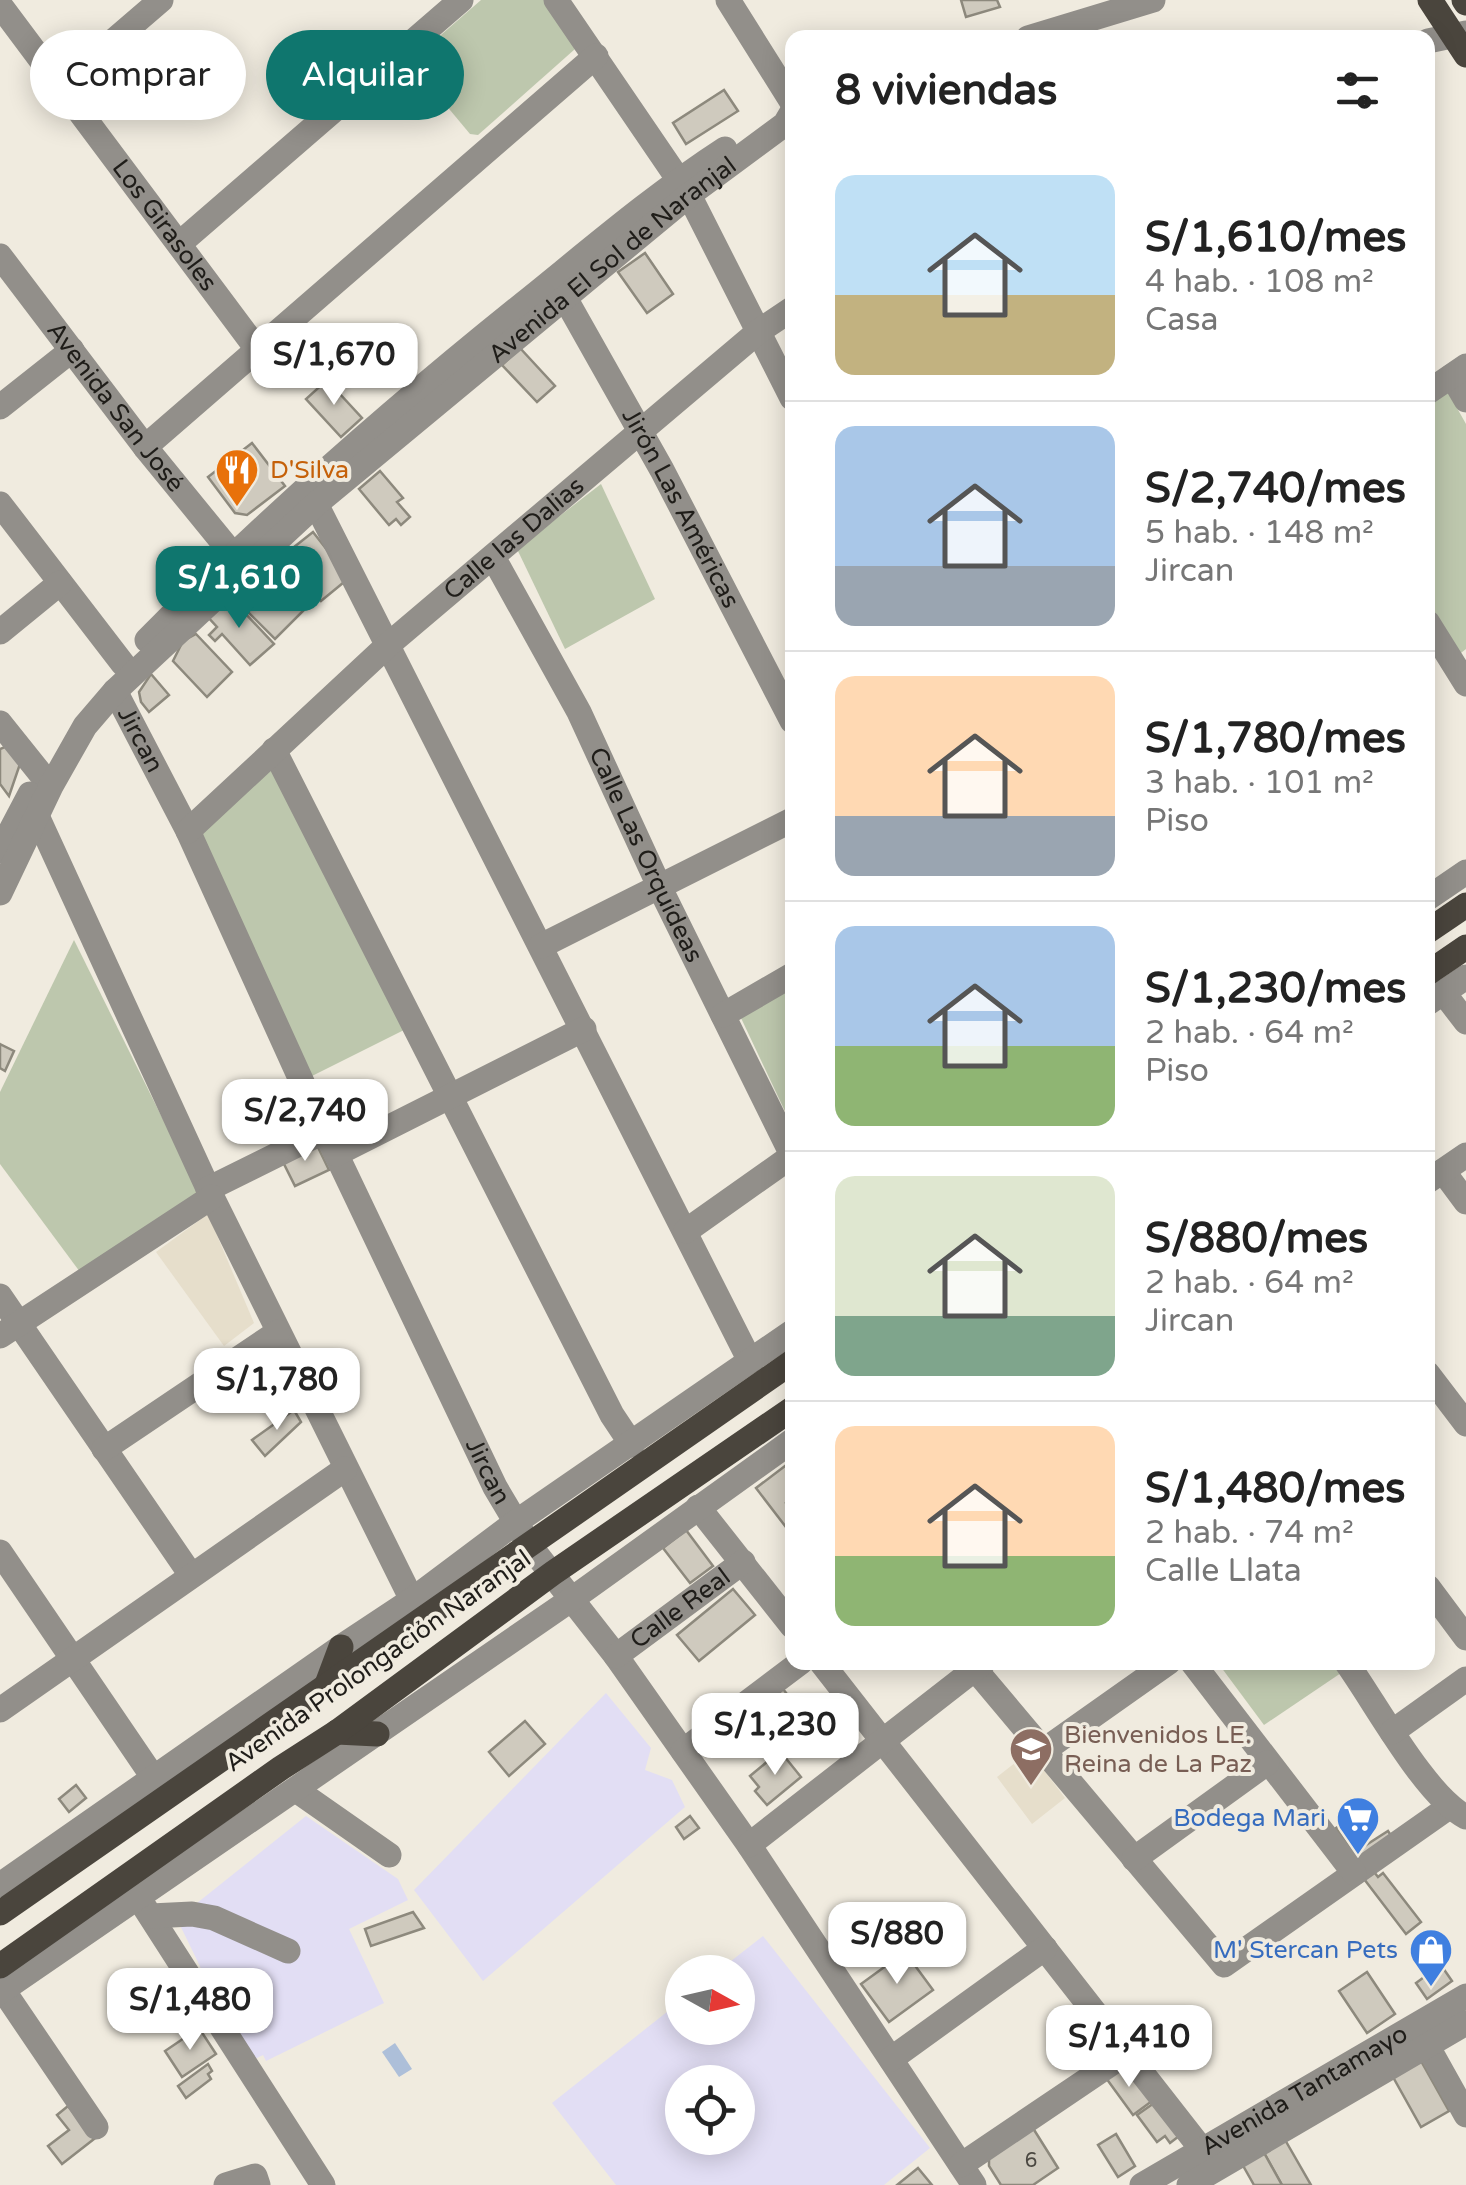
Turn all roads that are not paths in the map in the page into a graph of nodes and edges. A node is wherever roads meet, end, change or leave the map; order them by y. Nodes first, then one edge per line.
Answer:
1 (161, 0) edge
2 (461, 0) edge
3 (556, 0) edge
4 (728, 0) edge
5 (1153, 0) edge
6 (1430, 0) edge
7 (0, 5) edge
8 (126, 30) edge
9 (1070, 30) edge
10 (1435, 41) edge
11 (1462, 41) edge
12 (30, 45) edge
13 (596, 56) junction
14 (785, 91) edge
15 (785, 113) edge
16 (86, 120) edge
17 (684, 187) junction
18 (178, 244) junction
19 (0, 256) edge
20 (565, 298) junction
21 (785, 314) edge
22 (758, 331) junction
23 (72, 350) junction
24 (257, 350) junction
25 (1459, 371) edge
26 (785, 384) edge
27 (1435, 387) edge
28 (1466, 400) edge
29 (0, 407) edge
30 (640, 431) junction
31 (145, 446) junction
32 (0, 504) edge
33 (316, 504) junction
34 (493, 556) junction
35 (240, 563) junction
36 (60, 582) junction
37 (0, 632) edge
38 (1435, 633) edge
39 (388, 644) junction
40 (123, 664) junction
41 (1463, 673) edge
42 (115, 691) junction
43 (785, 708) edge
44 (0, 722) edge
45 (274, 750) junction
46 (40, 774) junction
47 (37, 816) junction
48 (785, 824) edge
49 (188, 831) junction
50 (0, 852) edge
51 (1466, 872) edge
52 (1435, 887) edge
53 (660, 888) junction
54 (0, 893) edge
55 (1466, 905) edge
56 (1435, 926) edge
57 (541, 946) junction
58 (1466, 946) edge
59 (1466, 978) edge
60 (785, 979) edge
61 (1435, 987) edge
62 (1435, 989) edge
63 (1435, 992) edge
64 (723, 1015) junction
65 (1466, 1022) edge
66 (584, 1030) junction
67 (452, 1097) junction
68 (785, 1142) edge
69 (331, 1143) junction
70 (1466, 1154) edge
71 (785, 1161) edge
72 (1435, 1176) edge
73 (210, 1193) junction
74 (1466, 1202) edge
75 (686, 1230) junction
76 (0, 1296) edge
77 (9, 1329) edge
78 (278, 1332) junction
79 (785, 1337) edge
80 (750, 1361) junction
81 (785, 1367) edge
82 (1435, 1383) edge
83 (785, 1414) edge
84 (1466, 1424) edge
85 (632, 1445) junction
86 (785, 1446) edge
87 (104, 1449) junction
88 (345, 1469) junction
89 (698, 1507) junction
90 (516, 1522) junction
91 (530, 1546) junction
92 (0, 1552) edge
93 (742, 1562) junction
94 (553, 1573) junction
95 (191, 1575) junction
96 (1435, 1596) edge
97 (412, 1600) junction
98 (572, 1600) junction
99 (785, 1617) edge
100 (1466, 1638) edge
101 (341, 1647) junction
102 (616, 1656) junction
103 (72, 1657) junction
104 (790, 1670) edge
105 (827, 1670) edge
106 (970, 1670) edge
107 (980, 1670) edge
108 (1158, 1670) edge
109 (1198, 1670) edge
110 (1351, 1670) edge
111 (1466, 1679) edge
112 (326, 1687) junction
113 (0, 1710) edge
114 (337, 1732) junction
115 (1392, 1732) junction
116 (376, 1734) junction
117 (884, 1742) junction
118 (1043, 1750) junction
119 (683, 1751) junction
120 (1267, 1763) junction
121 (153, 1778) junction
122 (296, 1790) junction
123 (1457, 1812) edge
124 (749, 1845) junction
125 (390, 1855) dead end
126 (1134, 1858) junction
127 (1354, 1873) junction
128 (0, 1885) edge
129 (144, 1907) junction
130 (0, 1913) edge
131 (1045, 1948) junction
132 (288, 1951) dead end
133 (1, 1983) edge
134 (1466, 1996) edge
135 (1466, 2023) edge
136 (1428, 2047) junction
137 (1127, 2053) junction
138 (891, 2059) junction
139 (1466, 2115) edge
140 (96, 2127) dead end
141 (1202, 2151) junction
142 (968, 2175) edge
143 (226, 2185) edge
144 (258, 2185) edge
145 (323, 2185) edge
146 (1142, 2185) edge
147 (1189, 2185) edge

1 - 8 street
2 - 18 street
3 - 13 street
4 - 14 street
5 - 9 street
6 - 11 main road
7 - 12 street, Los Girasoles
10 - 11 street
13 - 17 street
13 - 24 street
15 - 17 street, Avenida El Sol de Naranjal
16 - 18 street, Los Girasoles
17 - 20 street, Avenida El Sol de Naranjal
17 - 22 street
17 - 35 street, Avenida El Sol de Naranjal
18 - 24 street, Los Girasoles
19 - 23 street, Avenida San José
20 - 30 street, Jirón Las Américas
20 - 33 street, Avenida El Sol de Naranjal
21 - 22 street, Calle las Dalias
22 - 26 street
22 - 30 street, Calle las Dalias
23 - 29 street
23 - 31 street, Avenida San José
24 - 31 street
25 - 27 street
25 - 28 street
30 - 34 street, Calle las Dalias
30 - 43 street, Jirón Las Américas
31 - 35 street, Avenida San José
32 - 36 street
33 - 35 street, Avenida El Sol de Naranjal
33 - 39 street
34 - 39 street, Calle las Dalias
34 - 53 street, Calle Las Orquídeas
35 - 40 street, Avenida El Sol de Naranjal
35 - 42 street, Avenida El Sol de Naranjal
36 - 37 street
36 - 40 street
38 - 41 street
39 - 45 street, Calle las Dalias
39 - 57 street
40 - 46 street, Avenida El Sol de Naranjal
42 - 47 street, Avenida El Sol de Naranjal
42 - 49 street, Jircan
44 - 46 street
45 - 49 street, Calle las Dalias
45 - 67 street
46 - 50 street, Avenida El Sol de Naranjal
47 - 54 street, Avenida El Sol de Naranjal
47 - 73 street
48 - 53 street
49 - 69 street, Jircan
51 - 52 street
53 - 57 street
53 - 64 street, Calle Las Orquídeas
55 - 56 main road
57 - 66 street
58 - 61 main road
59 - 62 street
60 - 64 street
63 - 65 street
64 - 68 street, Calle Las Orquídeas
66 - 67 street
66 - 75 street
67 - 69 street
67 - 85 street
69 - 73 street
69 - 90 street, Jircan
70 - 72 street
71 - 75 street
72 - 74 street
73 - 77 street
73 - 78 street
75 - 80 street
76 - 77 street
77 - 87 street
78 - 87 street
78 - 88 street
79 - 80 street, Avenida Prolongación Naranjal
80 - 85 street, Avenida Prolongación Naranjal
81 - 91 main road, Avenida Prolongación Naranjal
82 - 84 street
83 - 94 main road, Avenida Prolongación Naranjal
85 - 90 street, Avenida Prolongación Naranjal
86 - 89 street
87 - 95 street
88 - 95 street
88 - 97 street
89 - 93 street
89 - 98 street
90 - 91 street, Jircan
90 - 97 street, Avenida Prolongación Naranjal
91 - 94 street, Jircan
91 - 112 main road, Avenida Prolongación Naranjal
92 - 103 street
93 - 99 street
93 - 102 street, Calle Real
94 - 98 street, Jircan
94 - 114 main road, Avenida Prolongación Naranjal
95 - 103 street
96 - 100 street
97 - 101 street, Avenida Prolongación Naranjal
98 - 102 street, Jircan
98 - 116 street
101 - 112 main road
101 - 121 street, Avenida Prolongación Naranjal
102 - 119 street, Jircan
103 - 113 street
103 - 121 street
104 - 119 street
105 - 117 street
106 - 117 street
107 - 118 street
108 - 118 street
109 - 120 street
110 - 115 street
111 - 115 street
112 - 130 main road, Avenida Prolongación Naranjal
114 - 116 main road
114 - 133 main road, Avenida Prolongación Naranjal
115 - 123 street
116 - 122 street
117 - 124 street
117 - 131 street
118 - 126 street
119 - 124 street, Jircan
120 - 126 street
120 - 127 street
121 - 128 street, Avenida Prolongación Naranjal
122 - 125 street
122 - 129 street
123 - 127 street
124 - 138 street, Jircan
126 - 127 street
129 - 132 street
129 - 133 street
129 - 145 street
131 - 137 street
131 - 138 street
133 - 140 street
134 - 141 street, Avenida Tantamayo
135 - 136 street, Avenida Tantamayo
136 - 139 street
136 - 147 street, Avenida Tantamayo
137 - 141 street
137 - 142 street
138 - 142 street, Jircan
141 - 146 street, Avenida Tantamayo
143 - 144 street

